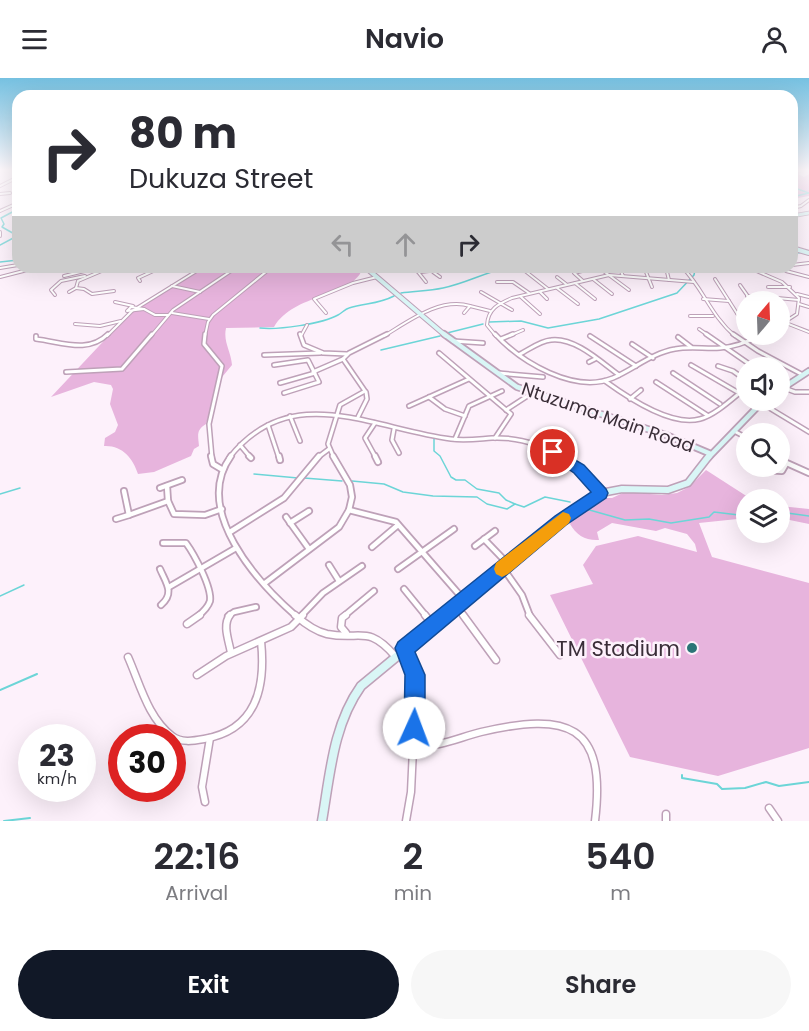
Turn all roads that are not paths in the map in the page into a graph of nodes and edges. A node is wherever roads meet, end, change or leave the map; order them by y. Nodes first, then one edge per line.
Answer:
1 (16, 273) edge
2 (76, 273) edge
3 (96, 273) edge
4 (149, 273) edge
5 (193, 273) edge
6 (228, 273) edge
7 (264, 273) edge
8 (373, 273) edge
9 (418, 273) edge
10 (435, 273) edge
11 (527, 273) edge
12 (575, 273) edge
13 (606, 273) edge
14 (622, 273) edge
15 (646, 273) edge
16 (666, 273) edge
17 (689, 273) edge
18 (759, 273) edge
19 (794, 273) edge
20 (609, 275) junction
21 (64, 276) dead end
22 (89, 276) junction
23 (623, 276) junction
24 (0, 277) edge
25 (378, 277) junction
26 (440, 277) dead end
27 (557, 277) dead end
28 (809, 277) edge
29 (648, 278) junction
30 (592, 279) junction
31 (715, 279) dead end
32 (669, 280) junction
33 (583, 281) junction
34 (140, 282) dead end
35 (426, 282) dead end
36 (497, 282) dead end
37 (694, 282) junction
38 (575, 283) junction
39 (566, 285) junction
40 (740, 285) dead end
41 (171, 286) junction
42 (768, 286) dead end
43 (652, 287) dead end
44 (790, 287) junction
45 (76, 288) junction
46 (557, 288) junction
47 (548, 290) junction
48 (629, 290) dead end
49 (114, 291) dead end
50 (744, 291) edge
51 (69, 292) dead end
52 (200, 292) junction
53 (481, 292) dead end
54 (539, 292) junction
55 (505, 293) dead end
56 (397, 294) joint
57 (530, 294) junction
58 (612, 294) dead end
59 (797, 294) junction
60 (55, 295) dead end
61 (520, 296) junction
62 (809, 297) edge
63 (512, 298) junction
64 (547, 299) dead end
65 (595, 299) dead end
66 (703, 299) junction
67 (790, 300) edge
68 (729, 301) junction
69 (115, 302) dead end
70 (799, 302) junction
71 (499, 303) junction
72 (578, 304) dead end
73 (471, 306) junction
74 (136, 307) junction
75 (809, 307) edge
76 (144, 309) junction
77 (512, 310) dead end
78 (491, 312) junction
79 (736, 312) edge
80 (130, 313) junction
81 (326, 313) dead end
82 (421, 313) junction
83 (464, 313) dead end
84 (170, 314) junction
85 (540, 314) dead end
86 (690, 316) dead end
87 (714, 316) junction
88 (209, 319) junction
89 (790, 319) edge
90 (122, 321) junction
91 (75, 324) dead end
92 (308, 325) dead end
93 (790, 325) edge
94 (699, 329) dead end
95 (523, 330) dead end
96 (809, 332) edge
97 (36, 336) dead end
98 (590, 336) dead end
99 (736, 336) edge
100 (678, 337) dead end
101 (500, 339) junction
102 (452, 342) junction
103 (483, 343) dead end
104 (632, 344) dead end
105 (736, 345) edge
106 (750, 345) edge
107 (725, 347) junction
108 (691, 348) junction
109 (323, 353) junction
110 (439, 353) dead end
111 (347, 354) junction
112 (520, 354) junction
113 (264, 355) dead end
114 (653, 357) junction
115 (739, 357) edge
116 (343, 359) junction
117 (595, 359) junction
118 (590, 362) dead end
119 (691, 364) dead end
120 (274, 365) dead end
121 (718, 366) dead end
122 (637, 367) junction
123 (809, 371) edge
124 (66, 372) dead end
125 (314, 373) junction
126 (494, 373) junction
127 (673, 373) dead end
128 (736, 373) edge
129 (620, 375) junction
130 (803, 375) junction
131 (543, 377) dead end
132 (469, 379) junction
133 (605, 381) junction
134 (656, 382) dead end
135 (280, 383) dead end
136 (790, 384) edge
137 (641, 390) dead end
138 (365, 391) junction
139 (502, 391) dead end
140 (736, 391) edge
141 (790, 391) edge
142 (809, 392) edge
143 (284, 393) dead end
144 (532, 393) junction
145 (736, 395) edge
146 (488, 396) junction
147 (429, 397) junction
148 (630, 399) junction
149 (720, 404) junction
150 (409, 406) dead end
151 (506, 410) junction
152 (754, 411) edge
153 (777, 411) edge
154 (337, 413) junction
155 (707, 415) junction
156 (290, 416) junction
157 (465, 416) junction
158 (358, 417) junction
159 (375, 423) junction
160 (268, 425) junction
161 (394, 429) junction
162 (734, 431) joint
163 (808, 431) edge
164 (495, 438) junction
165 (455, 439) junction
166 (300, 441) dead end
167 (240, 445) junction
168 (329, 449) junction
169 (399, 453) dead end
170 (711, 454) junction
171 (251, 458) dead end
172 (280, 460) dead end
173 (378, 462) dead end
174 (790, 466) edge
175 (223, 470) junction
176 (809, 473) edge
177 (182, 480) dead end
178 (168, 486) junction
179 (160, 488) dead end
180 (124, 491) dead end
181 (601, 493) junction
182 (168, 501) junction
183 (222, 509) junction
184 (349, 510) junction
185 (309, 511) dead end
186 (129, 515) junction
187 (286, 517) dead end
188 (116, 519) dead end
189 (290, 523) junction
190 (398, 525) junction
191 (454, 529) dead end
192 (495, 531) dead end
193 (230, 532) junction
194 (484, 540) junction
195 (163, 543) dead end
196 (475, 546) dead end
197 (372, 547) dead end
198 (236, 548) junction
199 (309, 549) junction
200 (423, 551) junction
201 (328, 565) dead end
202 (362, 566) dead end
203 (506, 566) junction
204 (160, 569) dead end
205 (200, 569) junction
206 (398, 569) dead end
207 (339, 581) junction
208 (266, 584) junction
209 (169, 587) junction
210 (404, 590) dead end
211 (374, 591) dead end
212 (464, 600) junction
213 (161, 605) dead end
214 (457, 606) junction
215 (256, 607) dead end
216 (300, 619) junction
217 (187, 624) dead end
218 (433, 625) junction
219 (346, 633) junction
220 (261, 641) junction
221 (405, 648) junction
222 (231, 653) junction
223 (560, 655) dead end
224 (128, 657) dead end
225 (395, 657) junction
226 (496, 660) dead end
227 (197, 675) dead end
228 (210, 738) junction
229 (414, 745) junction
230 (205, 802) dead end
231 (769, 808) dead end
232 (322, 821) edge
233 (406, 821) edge
234 (595, 821) edge
235 (778, 821) edge

1 - 24 street
2 - 21 street
3 - 22 street
4 - 34 street
5 - 41 street
6 - 52 street
7 - 88 street
8 - 25 main road, Ntuzuma Main Road
9 - 35 street
10 - 26 street
11 - 47 street
12 - 33 street
13 - 20 street
14 - 23 street
15 - 29 street
16 - 32 street
17 - 37 street
18 - 44 street
19 - 28 street
20 - 23 street
20 - 30 street
20 - 48 street
22 - 45 street
22 - 60 street
23 - 29 street
25 - 56 main road, Ntuzuma Main Road
25 - 81 street
27 - 39 street
29 - 32 street
29 - 43 street
30 - 33 street
30 - 58 street
31 - 68 street
32 - 37 street
33 - 38 street
36 - 57 street
37 - 66 street
38 - 39 street
38 - 65 street
39 - 46 street
40 - 50 street
41 - 52 street
41 - 74 street
42 - 44 street
44 - 59 street
45 - 49 street
45 - 51 street
46 - 47 street
46 - 72 street
47 - 54 street
52 - 84 street
53 - 71 street
54 - 57 street
54 - 64 street
55 - 63 street
56 - 82 main road, Ntuzuma Main Road
57 - 61 street
59 - 62 street
59 - 70 street
61 - 63 street
61 - 85 street
63 - 71 street
66 - 68 street
66 - 87 street
67 - 70 street
68 - 79 street
69 - 74 street
70 - 75 street
70 - 89 street
71 - 77 street
71 - 78 street
73 - 78 street
73 - 82 street
73 - 83 street
74 - 76 street
74 - 80 street
76 - 80 street
76 - 84 street
78 - 101 street
80 - 90 street
82 - 102 main road, Ntuzuma Main Road
82 - 111 street
84 - 88 street
84 - 124 street
86 - 87 street
87 - 99 street
88 - 175 street
90 - 91 street
90 - 97 street
92 - 109 street
93 - 96 street
94 - 107 street
95 - 101 street
98 - 122 street
100 - 108 street
101 - 112 street
102 - 103 street
102 - 126 main road, Ntuzuma Main Road
104 - 114 street
105 - 107 street
106 - 130 street
107 - 108 street
107 - 115 street
108 - 114 street
109 - 111 street
109 - 113 street
110 - 132 street
111 - 116 street
112 - 117 street
112 - 133 street
114 - 122 street
116 - 125 street
116 - 138 street
117 - 118 street
117 - 129 street
119 - 140 street
120 - 125 street
121 - 128 street
122 - 129 street
123 - 130 main road
125 - 135 street
125 - 143 street
126 - 131 street
126 - 144 main road, Ntuzuma Main Road
127 - 149 street
129 - 133 street
130 - 136 main road
132 - 146 street
132 - 147 street
133 - 148 street
134 - 155 street
137 - 148 street
138 - 154 street
138 - 158 street
139 - 146 street
141 - 142 street
144 - 151 street
144 - 170 main road, Ntuzuma Main Road
145 - 149 street
146 - 151 street
146 - 157 street
147 - 150 street
147 - 157 street
148 - 155 street
149 - 155 street
151 - 164 street
152 - 162 main road
153 - 163 street
154 - 156 street
154 - 158 street
154 - 168 street
156 - 160 street
156 - 166 street
157 - 165 street
158 - 159 street
159 - 161 street
159 - 173 street
160 - 167 street
160 - 172 street
161 - 165 street
161 - 169 street
162 - 170 main road
164 - 165 street
164 - 181 street
167 - 171 street
167 - 175 street
168 - 184 street
168 - 193 street
170 - 181 main road
174 - 176 street
175 - 183 street
177 - 178 street
178 - 179 street
178 - 182 street
180 - 186 street
181 - 203 main road
182 - 183 street
182 - 186 street
183 - 193 street
184 - 190 street
184 - 199 street
185 - 189 street
186 - 188 street
187 - 189 street
189 - 199 street
190 - 197 street
190 - 200 street
191 - 200 street
192 - 194 street
193 - 198 street
194 - 196 street
194 - 203 street
195 - 205 street
198 - 205 street
198 - 208 street
199 - 208 street
200 - 206 street
200 - 212 street
201 - 207 street
202 - 207 street
203 - 212 main road
203 - 223 street
204 - 209 street
205 - 209 street
205 - 217 street
207 - 216 street
208 - 216 street
209 - 213 street
210 - 218 street
211 - 219 street
212 - 214 main road
214 - 218 main road
214 - 226 street
215 - 222 street
216 - 219 street
216 - 220 street
218 - 221 main road
219 - 225 street
220 - 222 street
220 - 228 street
221 - 225 main road
221 - 229 street
222 - 227 street
224 - 228 street
225 - 232 main road
228 - 230 street
229 - 233 street
229 - 234 street
231 - 235 street

